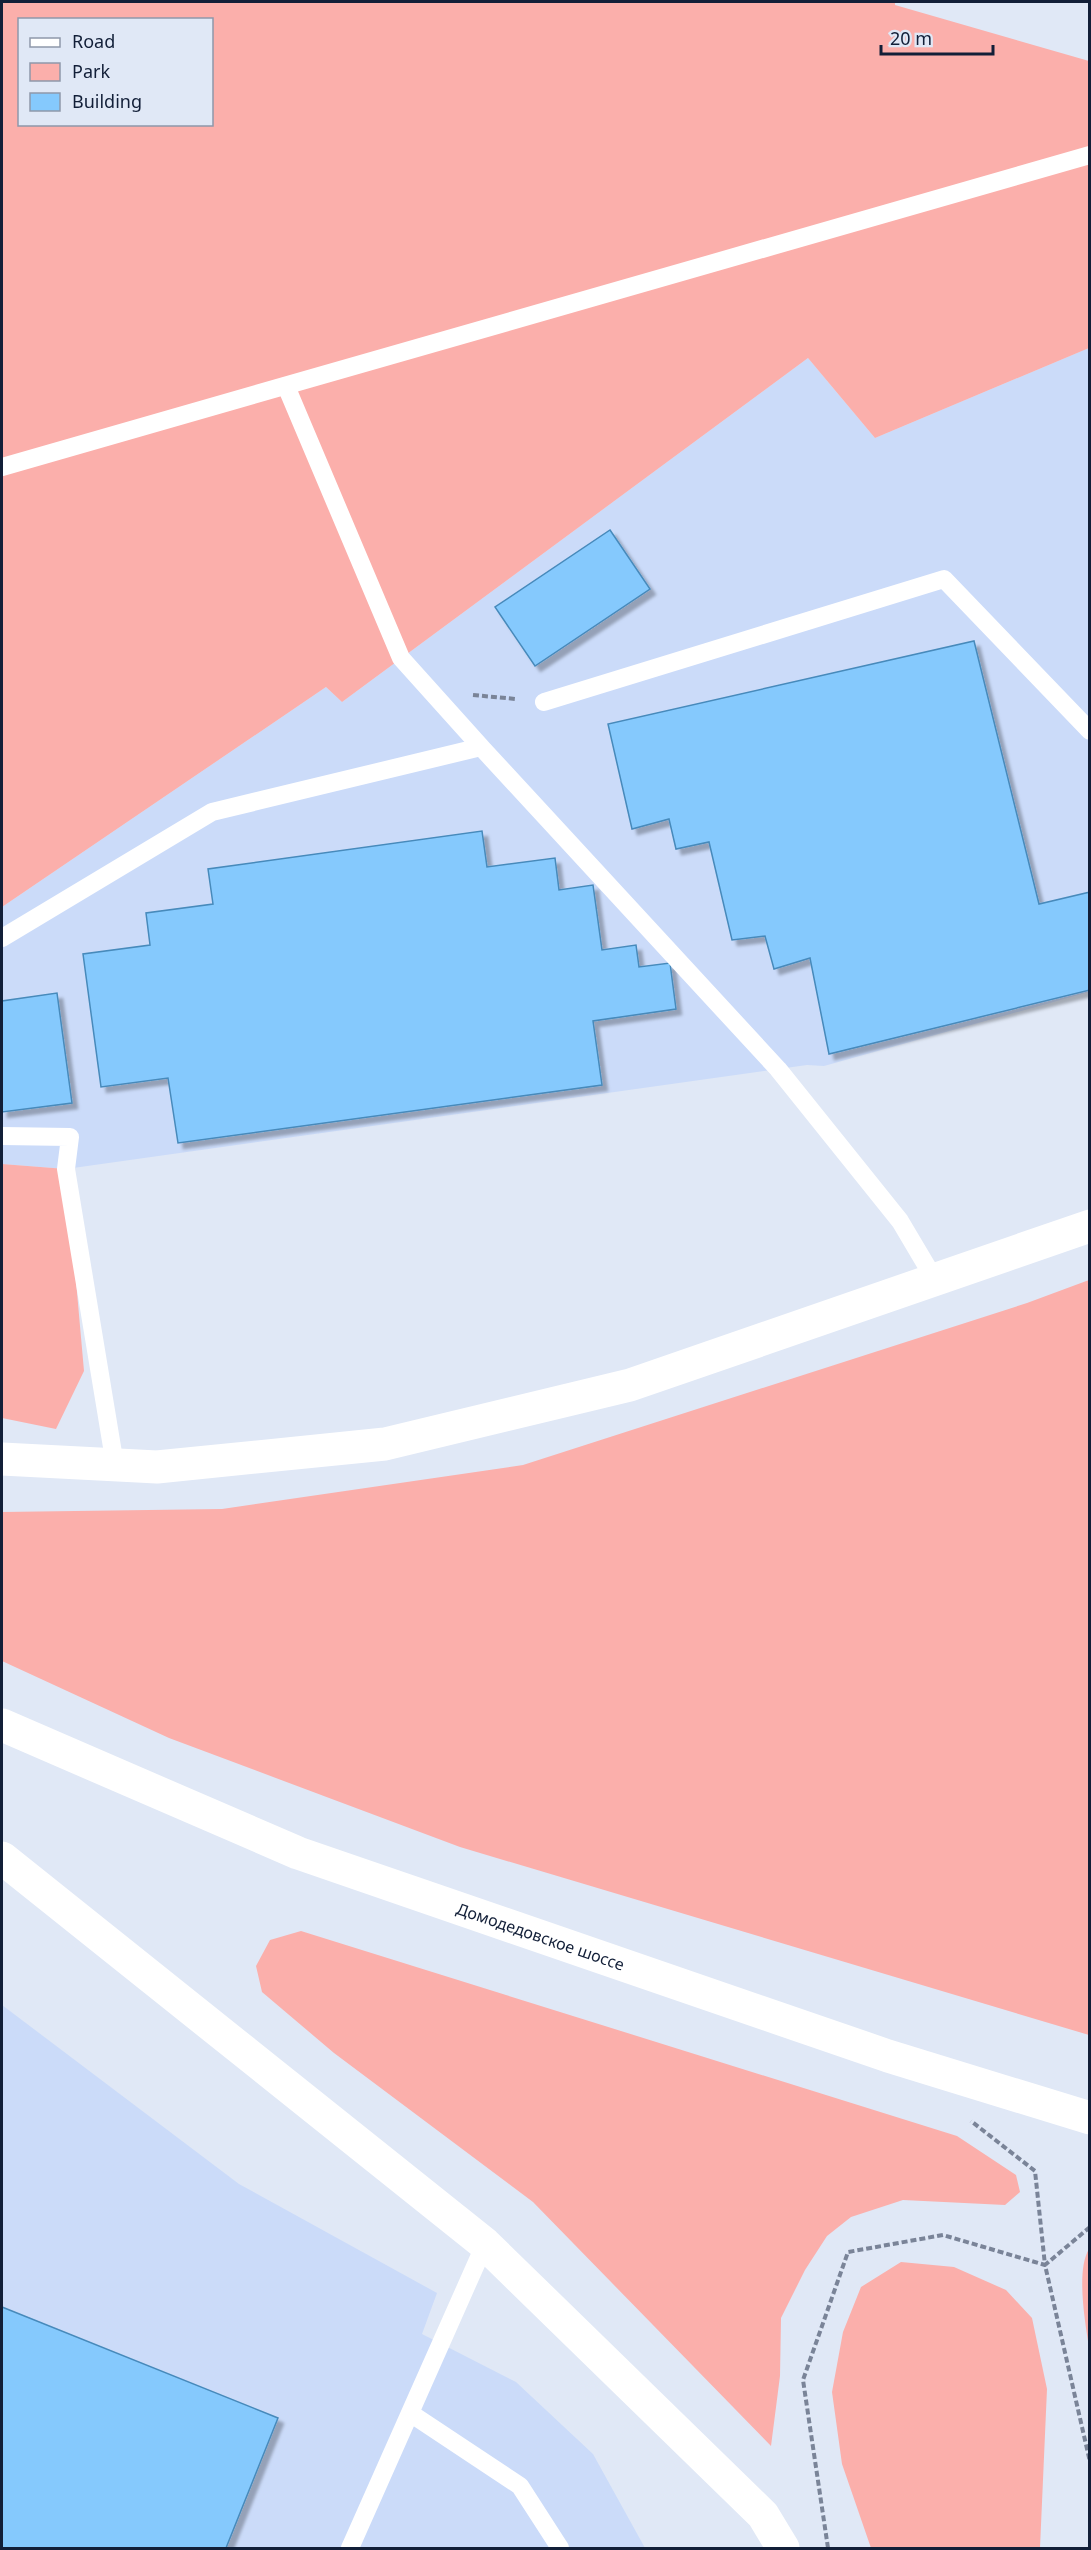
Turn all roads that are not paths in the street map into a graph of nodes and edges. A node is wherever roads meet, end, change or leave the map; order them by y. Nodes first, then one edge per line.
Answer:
1 (1089, 155) edge
2 (286, 386) junction
3 (2, 467) edge
4 (544, 702) road end
5 (1089, 731) edge
6 (481, 747) junction
7 (2, 938) edge
8 (2, 1136) edge
9 (1089, 1226) edge
10 (935, 1280) junction
11 (2, 1459) edge
12 (115, 1465) junction
13 (2, 1725) edge
14 (2, 1858) edge
15 (1089, 2118) edge
16 (484, 2244) junction
17 (410, 2413) junction
18 (350, 2548) edge
19 (560, 2548) edge
20 (783, 2548) edge

1 - 2 lane
2 - 3 lane
2 - 6 lane
4 - 5 lane
6 - 7 lane
6 - 10 lane
8 - 12 lane
9 - 10 main road
10 - 12 main road
11 - 12 main road
13 - 15 main road, Домодедовское шоссе
14 - 16 main road
16 - 17 lane
16 - 20 main road
17 - 18 lane
17 - 19 lane

